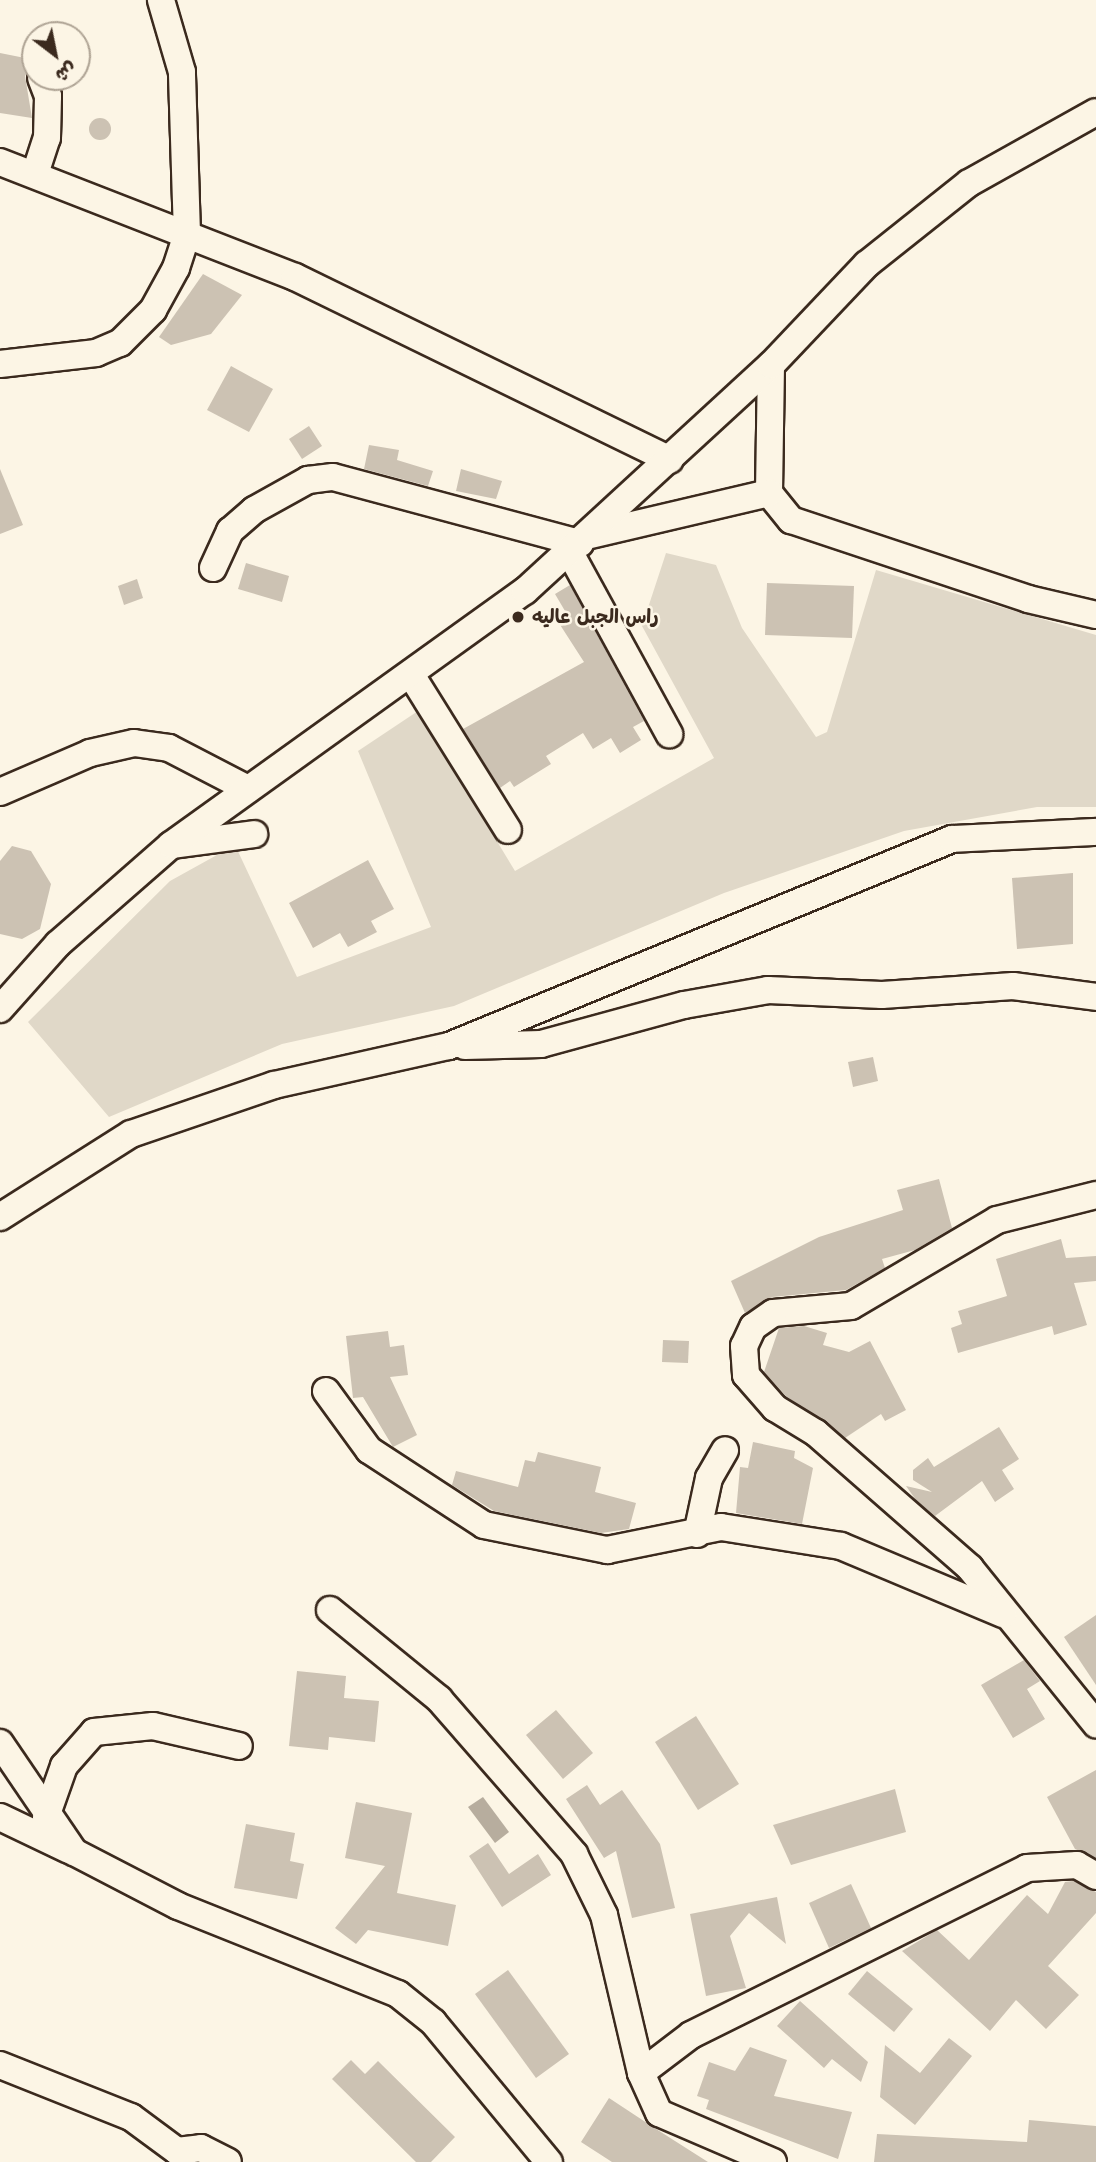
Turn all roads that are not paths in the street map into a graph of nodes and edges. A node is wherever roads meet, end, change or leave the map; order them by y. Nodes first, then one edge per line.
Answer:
1 (161, 0) edge
2 (46, 91) edge
3 (1096, 112) edge
4 (0, 162) edge
5 (35, 174) junction
6 (187, 234) junction
7 (0, 364) edge
8 (771, 365) junction
9 (670, 460) junction
10 (769, 493) junction
11 (580, 543) junction
12 (213, 568) dead end
13 (1096, 615) edge
14 (413, 678) junction
15 (669, 734) dead end
16 (248, 789) junction
17 (0, 792) edge
18 (508, 830) dead end
19 (1096, 832) edge
20 (254, 834) dead end
21 (172, 845) junction
22 (1096, 997) edge
23 (0, 1009) edge
24 (449, 1046) junction
25 (1096, 1195) edge
26 (0, 1217) edge
27 (326, 1391) dead end
28 (725, 1450) dead end
29 (697, 1534) junction
30 (330, 1610) dead end
31 (1007, 1616) junction
32 (1096, 1724) edge
33 (0, 1744) edge
34 (239, 1746) dead end
35 (0, 1817) edge
36 (46, 1817) junction
37 (74, 1852) junction
38 (1096, 1876) edge
39 (0, 2065) edge
40 (641, 2073) junction
41 (175, 2157) edge
42 (228, 2162) edge
43 (549, 2162) edge
44 (774, 2162) edge

1 - 6 street
2 - 5 street
3 - 8 street
4 - 5 street
5 - 6 street
6 - 7 street
6 - 9 street
8 - 9 street
8 - 10 street
9 - 11 street
10 - 11 street
10 - 13 street
11 - 12 street
11 - 14 street
11 - 15 street
14 - 16 street
14 - 18 street
16 - 17 street
16 - 21 street
19 - 24 street
20 - 21 street
21 - 23 street
22 - 24 street
24 - 26 street
25 - 31 street
27 - 29 street
28 - 29 street
29 - 31 street
30 - 40 street
31 - 32 street
33 - 36 street
34 - 36 street
35 - 37 street
36 - 37 street
37 - 43 street
38 - 40 street
39 - 41 street
40 - 44 street
41 - 42 street

